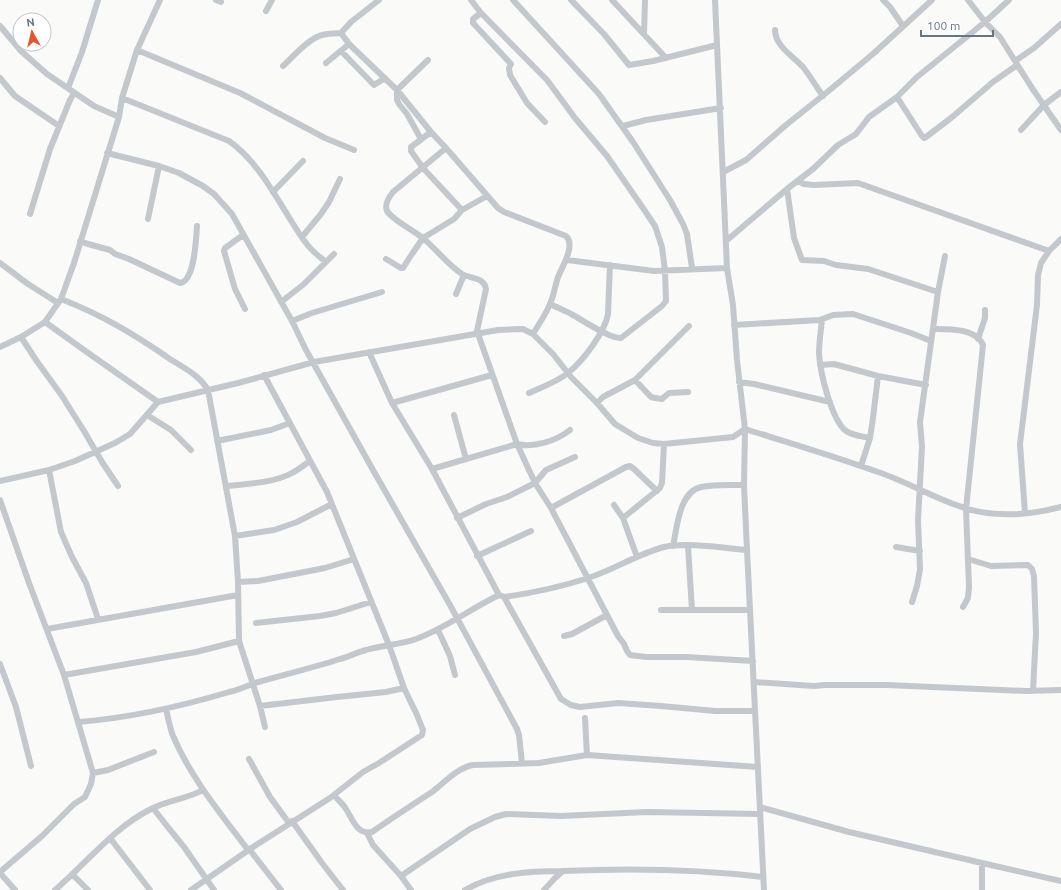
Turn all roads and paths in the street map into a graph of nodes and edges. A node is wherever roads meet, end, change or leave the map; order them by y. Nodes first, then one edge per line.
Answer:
1 (98, 0) edge
2 (160, 0) edge
3 (272, 0) edge
4 (379, 0) edge
5 (471, 0) edge
6 (513, 0) edge
7 (571, 0) edge
8 (612, 0) edge
9 (646, 0) edge
10 (715, 0) edge
11 (883, 0) edge
12 (932, 0) edge
13 (968, 0) edge
14 (1009, 0) edge
15 (266, 11) dead end
16 (481, 13) junction
17 (985, 22) junction
18 (1061, 24) edge
19 (0, 26) edge
20 (903, 26) junction
21 (775, 30) dead end
22 (341, 33) junction
23 (644, 34) junction
24 (349, 44) junction
25 (718, 45) junction
26 (137, 50) junction
27 (341, 51) junction
28 (357, 52) junction
29 (666, 58) junction
30 (365, 60) junction
31 (428, 60) dead end
32 (350, 61) junction
33 (326, 63) dead end
34 (1016, 63) junction
35 (283, 66) dead end
36 (358, 68) junction
37 (0, 78) edge
38 (385, 78) junction
39 (68, 88) junction
40 (397, 90) junction
41 (1061, 92) edge
42 (74, 93) junction
43 (823, 96) junction
44 (897, 97) junction
45 (122, 98) junction
46 (1044, 105) junction
47 (721, 108) junction
48 (412, 109) junction
49 (407, 114) junction
50 (119, 117) junction
51 (544, 122) dead end
52 (59, 126) junction
53 (623, 126) junction
54 (1021, 130) dead end
55 (1061, 130) edge
56 (431, 132) junction
57 (421, 139) junction
58 (446, 148) junction
59 (354, 150) dead end
60 (107, 153) junction
61 (303, 161) dead end
62 (160, 166) junction
63 (423, 168) junction
64 (723, 172) junction
65 (340, 179) dead end
66 (798, 181) junction
67 (787, 189) junction
68 (273, 192) junction
69 (487, 196) junction
70 (462, 210) junction
71 (30, 214) dead end
72 (148, 219) dead end
73 (197, 226) dead end
74 (243, 236) junction
75 (302, 237) junction
76 (423, 238) junction
77 (1061, 239) edge
78 (80, 241) junction
79 (726, 241) junction
80 (1049, 251) junction
81 (334, 254) dead end
82 (945, 256) dead end
83 (386, 259) dead end
84 (567, 260) junction
85 (326, 262) junction
86 (0, 263) edge
87 (610, 265) junction
88 (692, 268) junction
89 (727, 268) junction
90 (666, 271) junction
91 (464, 275) junction
92 (382, 292) dead end
93 (938, 292) junction
94 (456, 294) dead end
95 (60, 301) junction
96 (281, 302) junction
97 (550, 304) junction
98 (245, 309) dead end
99 (985, 310) dead end
100 (822, 319) junction
101 (292, 321) junction
102 (45, 322) junction
103 (734, 325) junction
104 (689, 326) dead end
105 (933, 329) junction
106 (602, 331) junction
107 (478, 333) junction
108 (533, 334) junction
109 (21, 337) junction
110 (978, 339) junction
111 (932, 341) junction
112 (0, 347) edge
113 (369, 352) junction
114 (314, 362) junction
115 (820, 365) junction
116 (568, 373) junction
117 (264, 375) junction
118 (492, 375) junction
119 (878, 376) junction
120 (635, 380) junction
121 (739, 382) junction
122 (926, 384) junction
123 (208, 390) junction
124 (688, 392) dead end
125 (529, 393) dead end
126 (158, 402) junction
127 (830, 402) junction
128 (392, 403) junction
129 (597, 403) junction
130 (147, 415) junction
131 (454, 415) dead end
132 (290, 423) junction
133 (745, 429) junction
134 (570, 430) dead end
135 (870, 438) junction
136 (217, 441) junction
137 (516, 444) junction
138 (664, 444) junction
139 (191, 450) dead end
140 (96, 452) junction
141 (575, 457) dead end
142 (466, 459) junction
143 (310, 461) junction
144 (862, 466) junction
145 (432, 469) junction
146 (49, 470) junction
147 (0, 481) edge
148 (535, 483) junction
149 (744, 485) junction
150 (118, 486) dead end
151 (226, 486) junction
152 (920, 489) junction
153 (657, 491) junction
154 (0, 500) edge
155 (332, 504) junction
156 (614, 505) dead end
157 (1061, 507) edge
158 (551, 508) junction
159 (966, 508) junction
160 (1025, 513) junction
161 (457, 518) junction
162 (623, 518) junction
163 (531, 531) dead end
164 (235, 536) junction
165 (673, 546) junction
166 (688, 546) junction
167 (896, 547) dead end
168 (747, 550) junction
169 (920, 552) junction
170 (477, 556) junction
171 (637, 557) junction
172 (354, 559) junction
173 (968, 559) junction
174 (587, 578) junction
175 (238, 582) junction
176 (238, 595) junction
177 (501, 596) junction
178 (371, 602) junction
179 (912, 602) dead end
180 (963, 608) dead end
181 (661, 610) dead end
182 (692, 610) junction
183 (750, 610) junction
184 (607, 615) junction
185 (98, 619) junction
186 (458, 619) junction
187 (256, 623) dead end
188 (47, 628) junction
189 (438, 630) junction
190 (564, 636) dead end
191 (239, 641) junction
192 (390, 645) junction
193 (753, 662) junction
194 (0, 664) edge
195 (64, 675) junction
196 (455, 675) dead end
197 (754, 682) junction
198 (254, 684) junction
199 (404, 688) junction
200 (1061, 690) edge
201 (1033, 691) junction
202 (260, 706) junction
203 (166, 709) junction
204 (755, 711) junction
205 (585, 718) dead end
206 (78, 722) junction
207 (265, 727) dead end
208 (154, 752) dead end
209 (587, 755) junction
210 (249, 759) dead end
211 (522, 763) junction
212 (31, 766) dead end
213 (758, 767) junction
214 (93, 773) junction
215 (203, 790) junction
216 (334, 795) junction
217 (760, 807) junction
218 (153, 808) junction
219 (760, 814) junction
220 (290, 822) junction
221 (368, 833) junction
222 (110, 838) junction
223 (249, 850) junction
224 (982, 863) junction
225 (563, 871) junction
226 (0, 873) edge
227 (72, 874) junction
228 (402, 876) junction
229 (763, 877) junction
230 (206, 879) junction
231 (1061, 881) edge
232 (15, 890) edge
233 (55, 890) edge
234 (88, 890) edge
235 (150, 890) edge
236 (191, 890) edge
237 (214, 890) edge
238 (281, 890) edge
239 (343, 890) edge
240 (411, 890) edge
241 (465, 890) edge
242 (544, 890) edge
243 (764, 890) edge
244 (982, 890) edge

1 - 39 street
2 - 26 street
3 - 15 street
4 - 22 street
5 - 16 street
6 - 53 street
7 - 29 street
8 - 23 street
9 - 23 street
10 - 25 street
11 - 20 street
12 - 20 street
13 - 17 street
14 - 17 street
16 - 51 street
16 - 90 street
17 - 34 street
17 - 44 street
18 - 34 street
19 - 39 street
20 - 43 street
21 - 43 street
22 - 24 street
22 - 35 street
23 - 29 street
24 - 27 street
24 - 28 street
25 - 29 street
25 - 47 street
26 - 45 street
26 - 59 street
27 - 32 street
27 - 33 street
28 - 30 street
28 - 32 street
30 - 36 street
30 - 38 street
31 - 40 street
32 - 36 street
34 - 44 street
34 - 46 street
36 - 38 street
37 - 52 street
38 - 40 street
39 - 42 street
40 - 48 street
40 - 49 street
41 - 46 street
42 - 50 street
42 - 52 street
43 - 64 street
44 - 66 street
45 - 50 street
45 - 68 street
46 - 54 street
46 - 55 street
47 - 53 street
47 - 64 street
48 - 49 street
48 - 56 street
49 - 57 street
50 - 60 street
52 - 71 street
53 - 88 street
56 - 57 street
56 - 58 street
57 - 63 street
58 - 63 street
58 - 69 street
60 - 62 street
60 - 78 street
61 - 68 street
62 - 72 street
62 - 74 street
63 - 70 street
63 - 76 street
64 - 79 street
65 - 75 street
66 - 67 street
66 - 80 street
67 - 79 street
67 - 93 street
68 - 75 street
69 - 70 street
69 - 84 street
70 - 76 street
73 - 78 street
74 - 96 street
74 - 98 street
75 - 85 street
76 - 83 street
76 - 91 street
77 - 80 street
78 - 95 street
79 - 89 street
80 - 160 street
81 - 85 street
82 - 93 street
84 - 87 street
84 - 97 street
85 - 96 street
86 - 95 street
87 - 90 street
87 - 106 street
88 - 89 street
88 - 90 street
89 - 103 street
90 - 106 street
91 - 94 street
91 - 107 street
92 - 101 street
93 - 105 street
95 - 102 street
95 - 123 street
96 - 101 street
97 - 106 street
97 - 108 street
99 - 110 street
100 - 103 street
100 - 111 street
100 - 115 street
101 - 114 street
102 - 109 street
102 - 126 street
103 - 121 street
104 - 120 street
105 - 110 street
105 - 111 street
106 - 116 street
107 - 108 street
107 - 113 street
107 - 118 street
108 - 116 street
109 - 112 street
109 - 140 street
110 - 159 street
111 - 122 street
113 - 114 street
113 - 128 street
114 - 117 street
114 - 186 street
115 - 119 street
115 - 127 street
116 - 125 street
116 - 129 street
117 - 123 street
117 - 132 street
118 - 128 street
118 - 137 street
119 - 122 street
119 - 135 street
120 - 124 street
120 - 129 street
121 - 127 street
121 - 133 street
122 - 152 street
123 - 126 street
123 - 136 street
126 - 130 street
127 - 135 street
128 - 145 street
129 - 138 street
130 - 139 street
130 - 140 street
131 - 142 street
132 - 136 street
132 - 143 street
133 - 138 street
133 - 144 street
133 - 149 street
134 - 137 street
135 - 144 street
136 - 151 street
137 - 142 street
137 - 148 street
138 - 153 street
140 - 146 street
140 - 150 street
141 - 148 street
142 - 145 street
143 - 151 street
143 - 155 street
144 - 152 street
145 - 161 street
146 - 147 street
146 - 185 street
148 - 158 street
148 - 161 street
149 - 165 street
149 - 168 street
151 - 164 street
152 - 159 street
152 - 169 street
153 - 158 street
153 - 162 street
154 - 188 street
155 - 164 street
155 - 172 street
156 - 162 street
157 - 160 street
158 - 174 street
159 - 160 street
159 - 173 street
161 - 170 street
162 - 171 street
163 - 170 street
164 - 175 street
165 - 166 street
165 - 171 street
166 - 168 street
166 - 182 street
167 - 169 street
168 - 183 street
169 - 179 street
170 - 177 street
171 - 174 street
172 - 175 street
172 - 178 street
173 - 180 street
173 - 201 street
174 - 177 street
174 - 184 street
175 - 176 street
176 - 185 street
176 - 191 street
177 - 186 street
177 - 204 street
178 - 187 street
178 - 192 street
181 - 182 street
182 - 183 street
183 - 193 street
184 - 190 street
184 - 193 street
185 - 188 street
186 - 189 street
186 - 211 street
188 - 195 street
189 - 192 street
189 - 196 street
191 - 195 street
191 - 198 street
192 - 198 street
192 - 199 street
193 - 197 street
194 - 212 street
195 - 206 street
197 - 201 street
197 - 204 street
198 - 202 street
198 - 203 street
199 - 202 street
199 - 216 street
200 - 201 street
202 - 207 street
203 - 206 street
203 - 215 street
204 - 213 street
205 - 209 street
206 - 214 street
208 - 214 street
209 - 211 street
209 - 213 street
210 - 220 street
211 - 221 street
213 - 217 street
214 - 226 street
215 - 218 street
215 - 223 street
216 - 220 street
216 - 221 street
217 - 219 street
217 - 224 street
218 - 222 street
218 - 230 street
219 - 228 street
219 - 229 street
220 - 223 street
220 - 239 street
221 - 228 street
222 - 227 street
222 - 235 street
223 - 230 street
223 - 238 street
224 - 231 street
224 - 244 street
225 - 229 street
225 - 241 street
225 - 242 street
226 - 232 street
227 - 233 street
227 - 234 street
228 - 240 street
229 - 243 street
230 - 236 street
230 - 237 street

